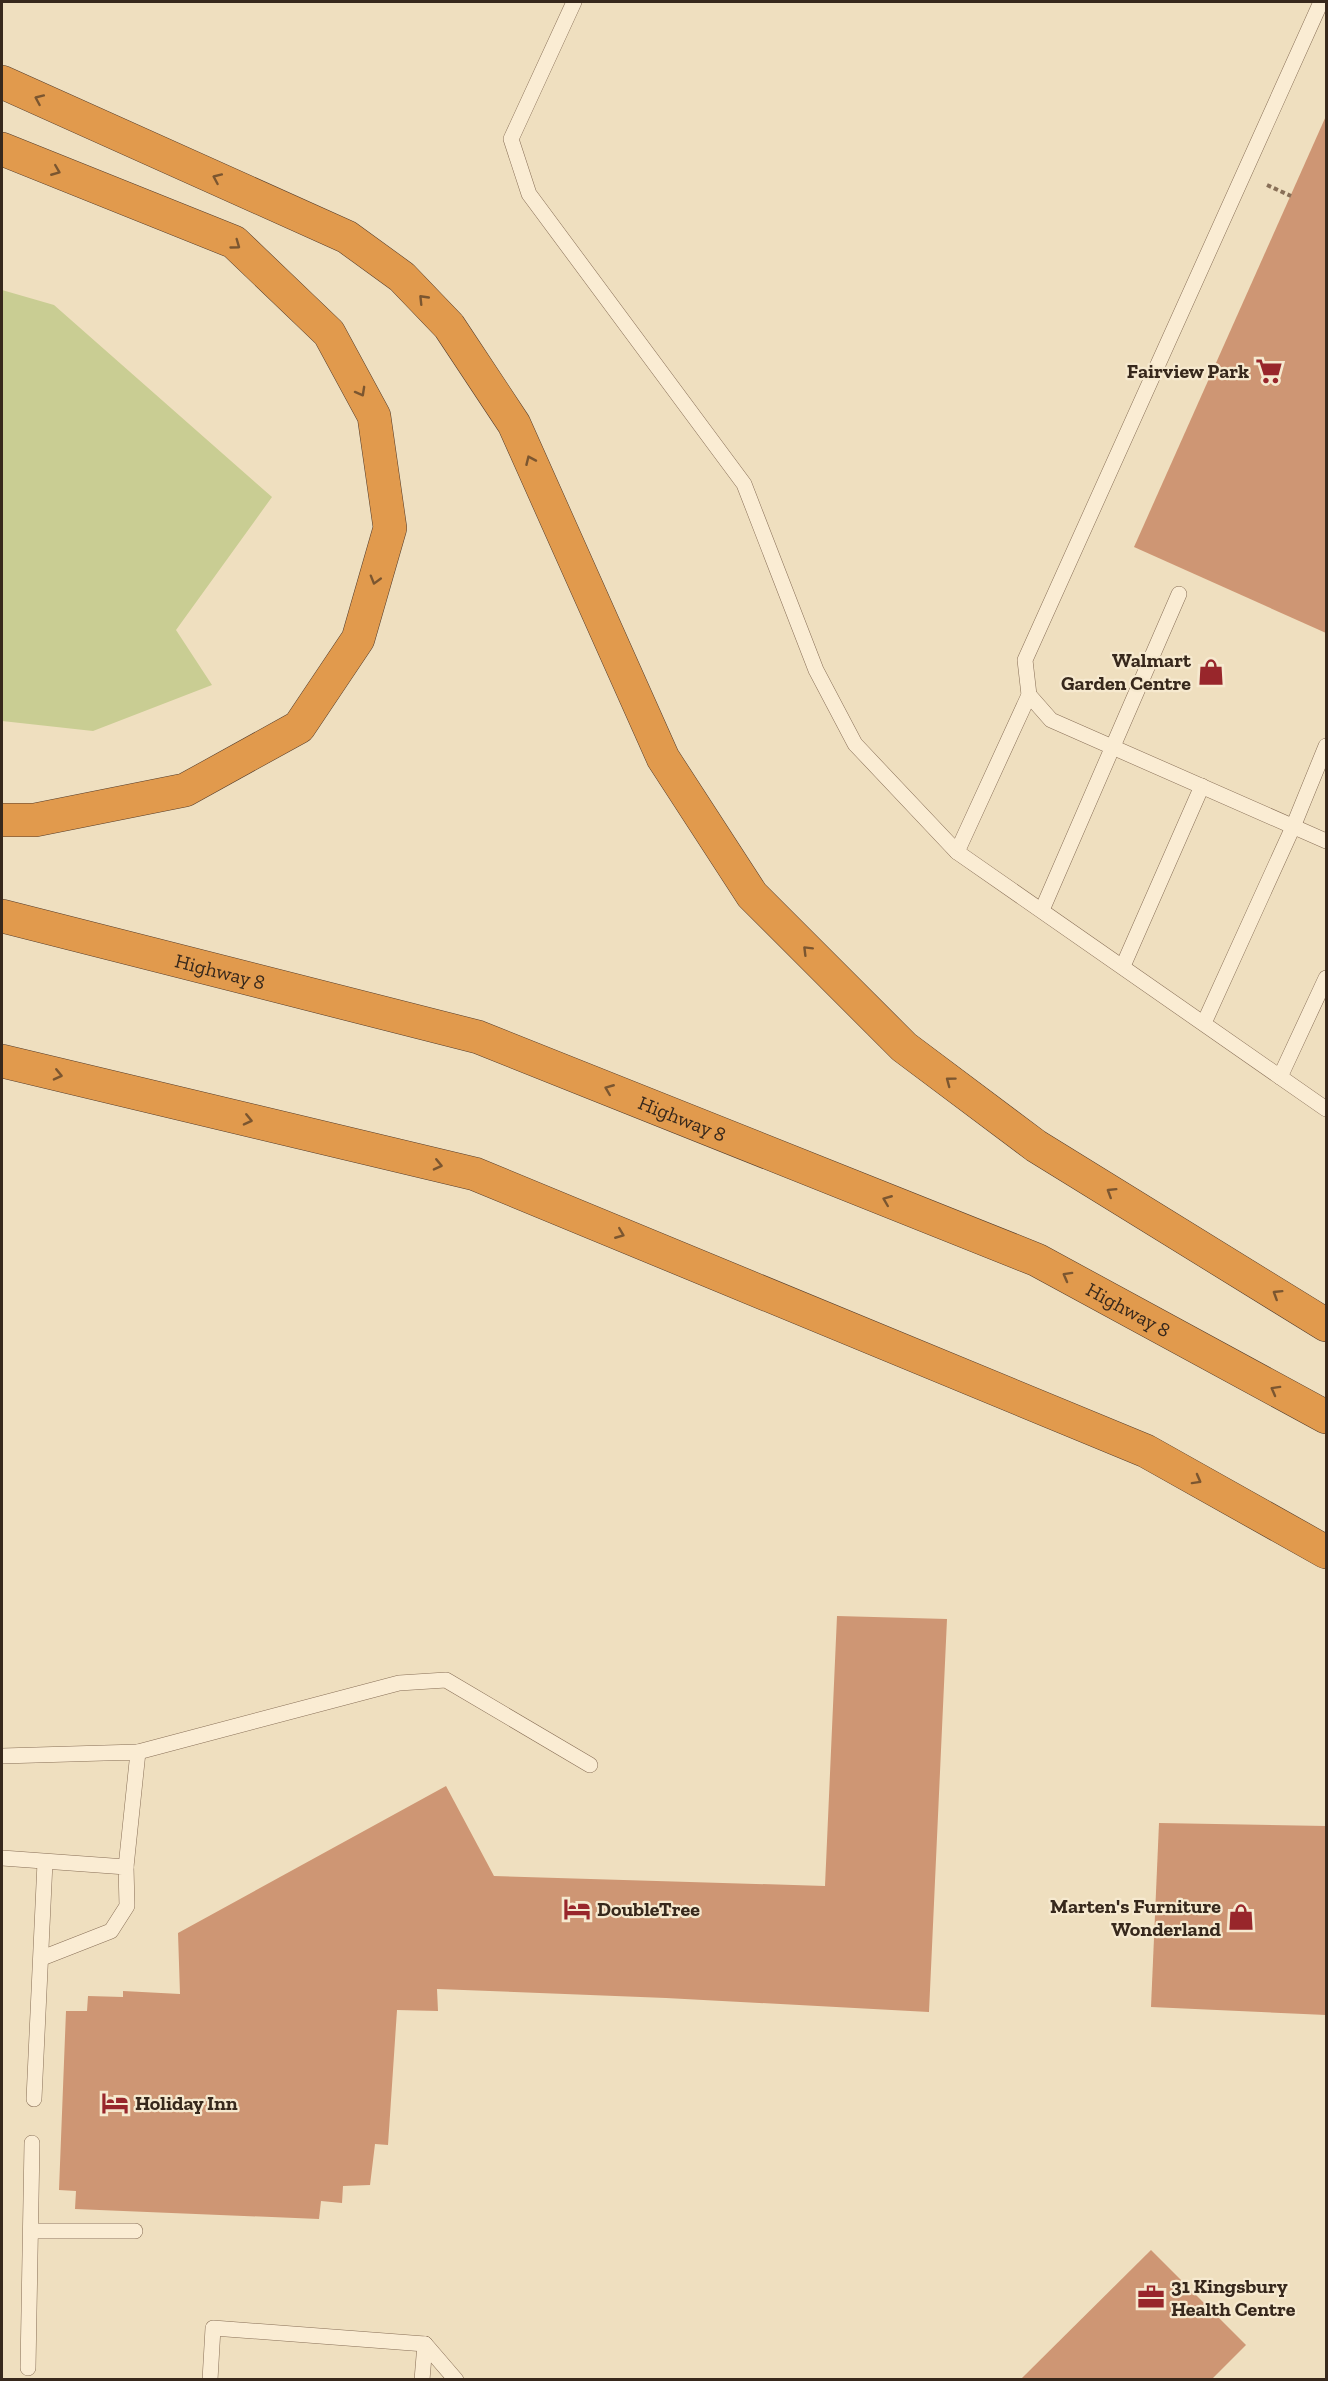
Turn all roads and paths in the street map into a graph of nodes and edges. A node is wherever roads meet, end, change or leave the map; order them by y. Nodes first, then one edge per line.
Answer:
1 (574, 2) edge
2 (1321, 2) edge
3 (2, 82) edge
4 (2, 150) edge
5 (1179, 594) dead end
6 (1029, 696) junction
7 (1326, 746) edge
8 (1112, 747) junction
9 (1203, 786) junction
10 (2, 820) edge
11 (1293, 826) junction
12 (1326, 841) edge
13 (957, 852) junction
14 (1042, 910) junction
15 (2, 916) edge
16 (1123, 966) junction
17 (1326, 978) edge
18 (1204, 1023) junction
19 (2, 1061) edge
20 (1280, 1077) junction
21 (1326, 1109) edge
22 (1326, 1325) edge
23 (1326, 1418) edge
24 (1326, 1552) edge
25 (138, 1752) junction
26 (2, 1756) edge
27 (590, 1765) dead end
28 (2, 1858) edge
29 (45, 1862) junction
30 (126, 1867) junction
31 (42, 1958) junction
32 (34, 2099) dead end
33 (32, 2144) dead end
34 (31, 2231) junction
35 (135, 2231) dead end
36 (425, 2344) junction
37 (28, 2368) dead end
38 (210, 2379) edge
39 (422, 2379) edge
40 (456, 2379) edge

1 - 13 lane
2 - 6 lane
22 -> 3 highway
4 -> 10 highway
5 - 8 lane
6 - 8 lane
6 - 13 lane
7 - 11 lane
8 - 9 lane
8 - 14 lane
9 - 11 lane
9 - 16 lane
11 - 12 lane
11 - 18 lane
13 - 14 lane
14 - 16 lane
23 -> 15 highway, Highway 8
16 - 18 lane
17 - 20 lane
18 - 20 lane
19 -> 24 highway
20 - 21 lane
25 - 26 lane
25 - 27 lane
25 - 30 lane
28 - 29 lane
29 - 30 lane
29 - 31 lane
30 - 31 lane
31 - 32 lane
33 - 34 lane
34 - 35 lane
34 - 37 lane
36 - 38 lane
36 - 39 lane
36 - 40 lane

